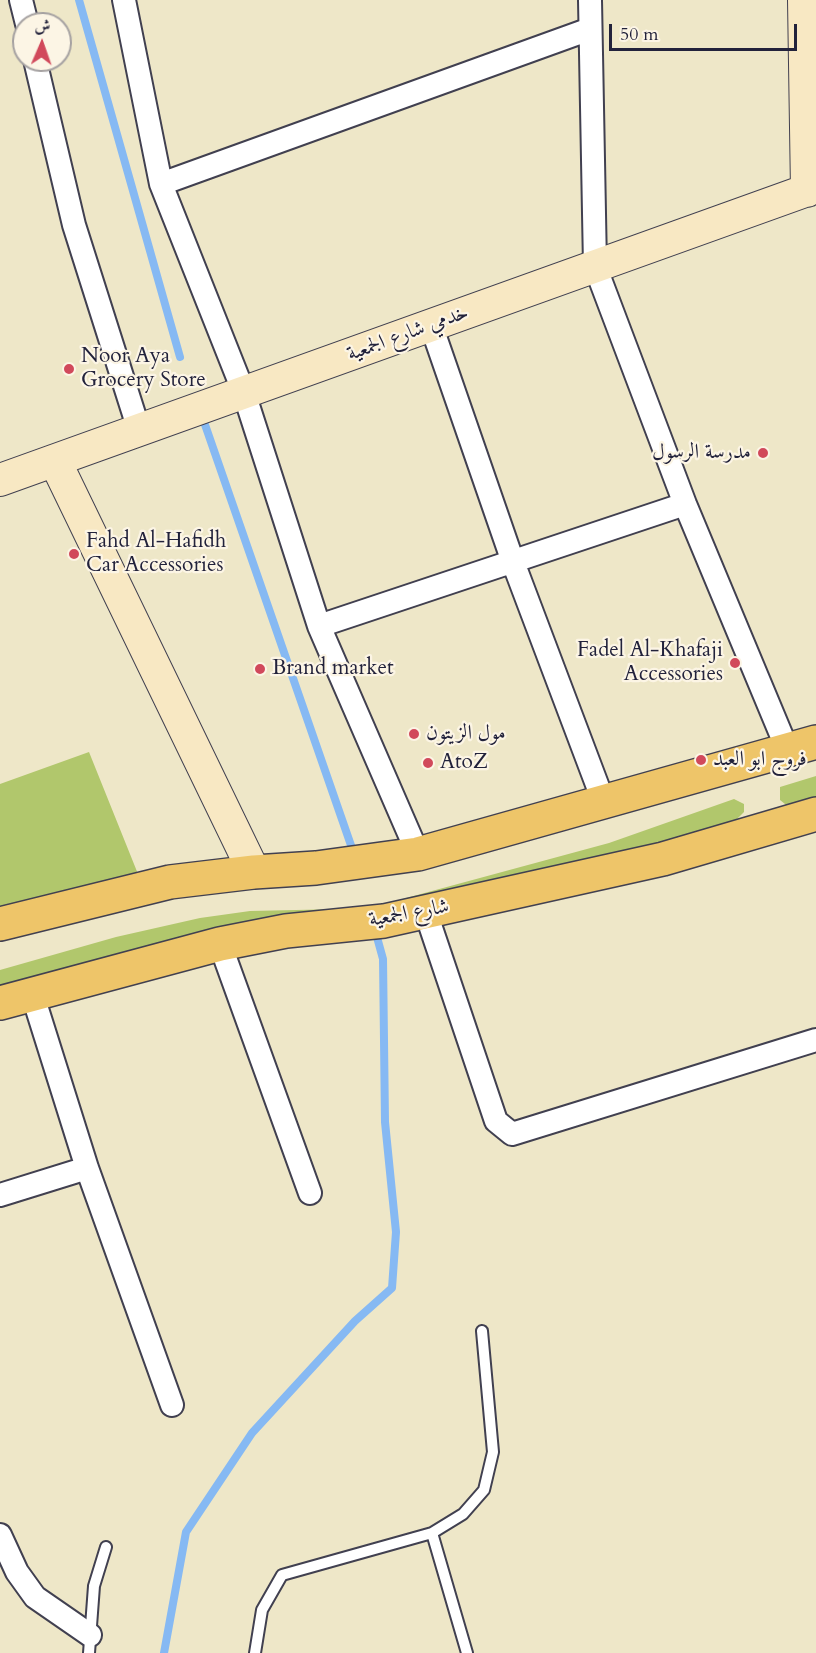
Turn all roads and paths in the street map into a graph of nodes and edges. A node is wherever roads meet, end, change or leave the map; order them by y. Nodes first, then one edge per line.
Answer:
1 (124, 0) edge
2 (590, 0) edge
3 (804, 0) edge
4 (590, 29) junction
5 (38, 72) edge
6 (161, 184) junction
7 (812, 189) edge
8 (596, 266) junction
9 (431, 325) junction
10 (244, 393) junction
11 (139, 430) junction
12 (55, 461) junction
13 (2, 473) edge
14 (685, 504) junction
15 (513, 562) junction
16 (319, 626) junction
17 (802, 747) edge
18 (604, 803) junction
19 (816, 814) edge
20 (418, 854) junction
21 (254, 872) junction
22 (426, 913) junction
23 (0, 924) edge
24 (220, 944) junction
25 (32, 993) junction
26 (0, 1003) edge
27 (816, 1040) edge
28 (87, 1168) junction
29 (310, 1193) dead end
30 (0, 1195) edge
31 (482, 1330) dead end
32 (172, 1405) dead end
33 (432, 1533) junction
34 (0, 1535) edge
35 (106, 1547) dead end
36 (90, 1644) edge
37 (255, 1653) edge
38 (467, 1653) edge

1 - 6 street
2 - 4 street
3 - 7 street
4 - 6 street
4 - 8 street
5 - 11 street
6 - 10 street
7 - 8 street, خدمي شارع الجمعية
8 - 9 street, خدمي شارع الجمعية
8 - 14 street
9 - 10 street, خدمي شارع الجمعية
9 - 15 street
10 - 11 street, خدمي شارع الجمعية
10 - 16 street
11 - 12 street, خدمي شارع الجمعية
12 - 13 street, خدمي شارع الجمعية
12 - 21 street
14 - 15 street
14 - 17 street
15 - 16 street
15 - 18 street
16 - 20 street
17 - 18 main road
18 - 20 main road
19 - 22 main road, شارع الجمعية
20 - 21 main road
21 - 23 main road
22 - 24 main road, شارع الجمعية
22 - 27 street
24 - 25 main road, شارع الجمعية
24 - 29 street
25 - 26 main road, شارع الجمعية
25 - 28 street
28 - 30 street
28 - 32 street
31 - 33 lane
33 - 37 lane
33 - 38 lane
34 - 36 street
35 - 36 lane

